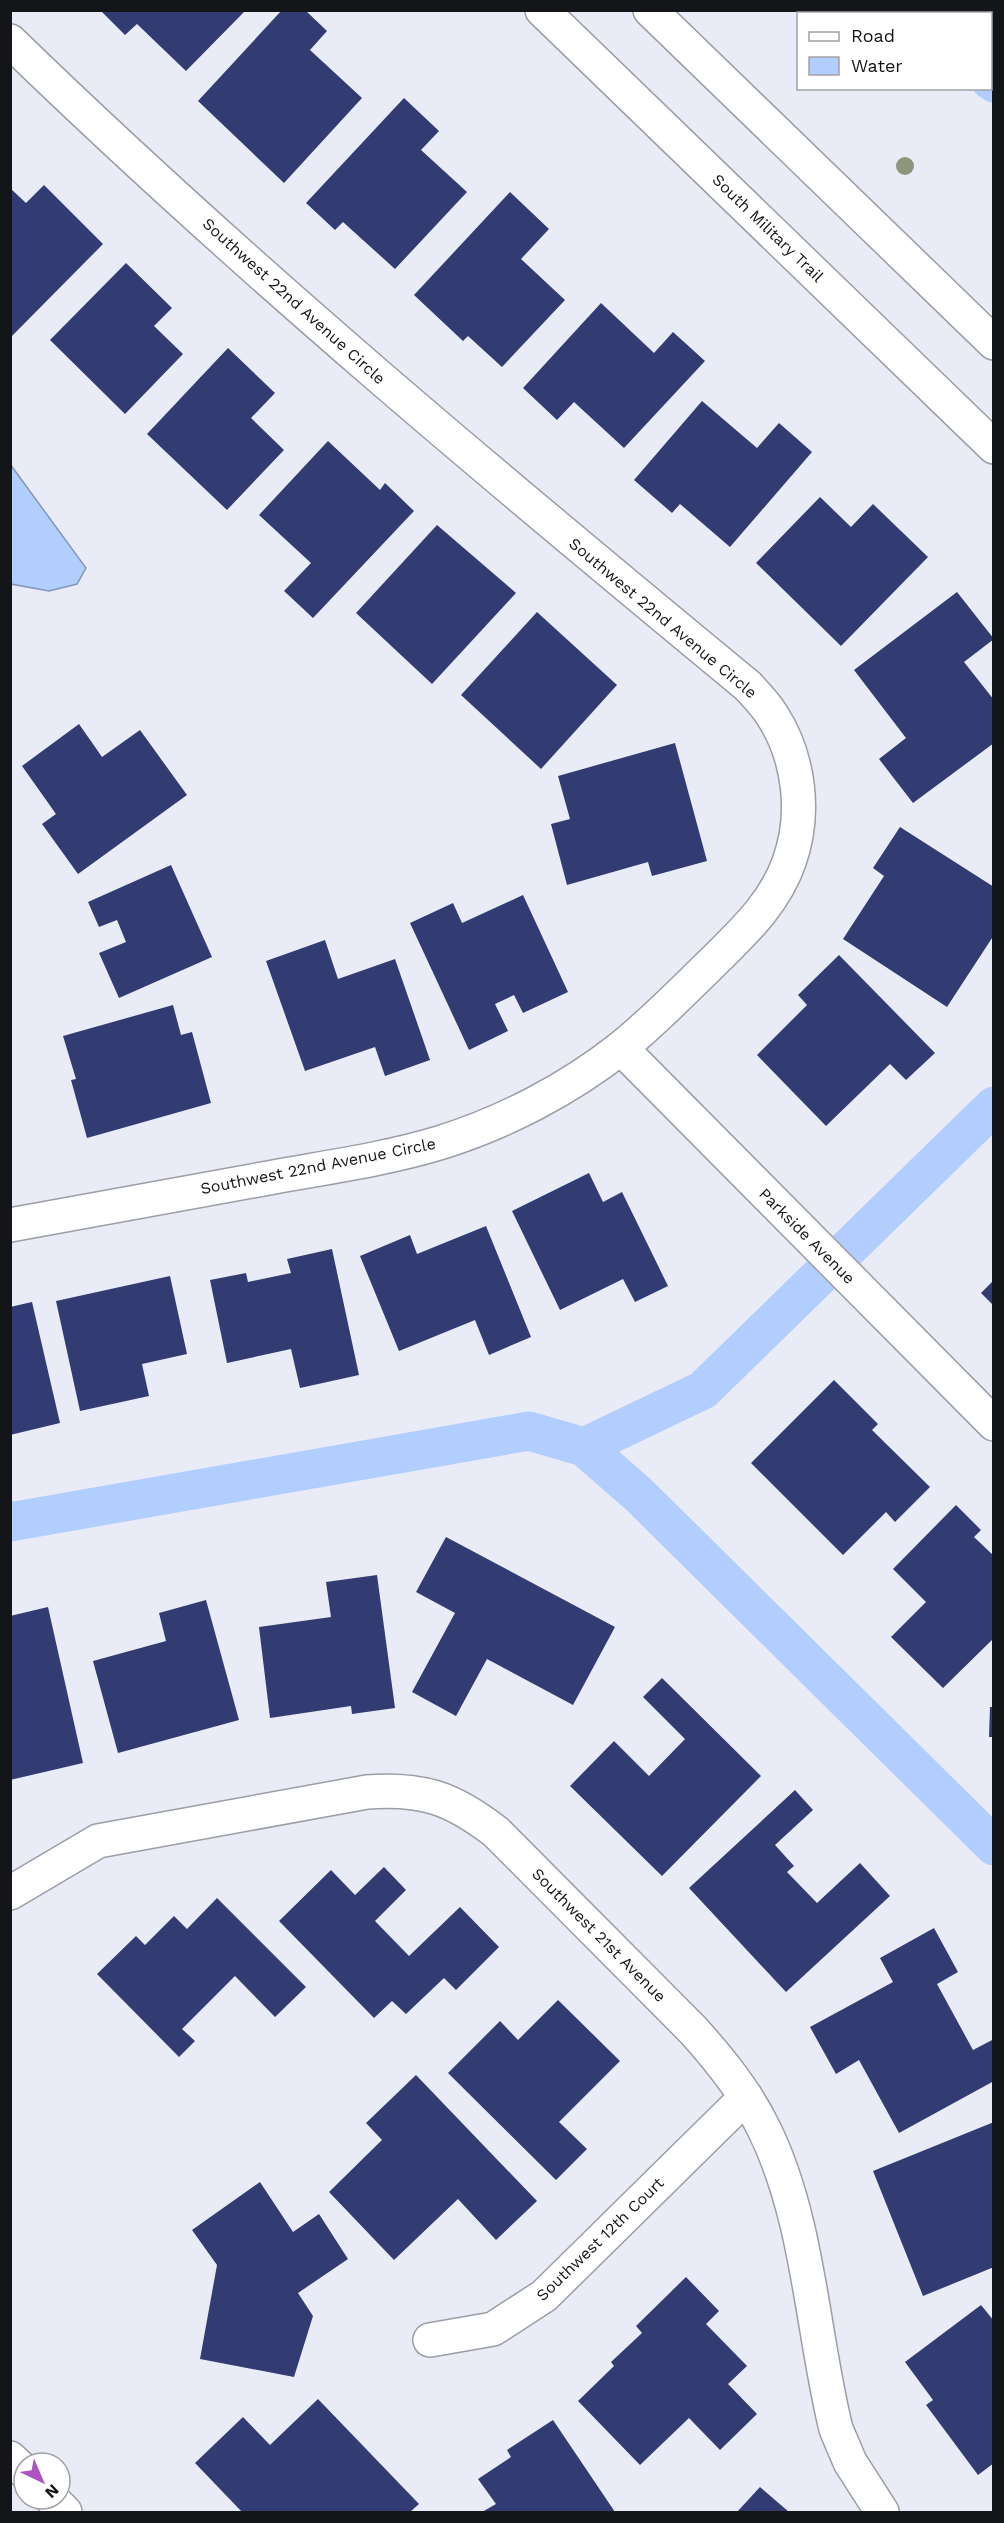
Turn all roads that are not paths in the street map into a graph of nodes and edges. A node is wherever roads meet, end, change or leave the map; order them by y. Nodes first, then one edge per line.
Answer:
1 (542, 10) edge
2 (650, 10) edge
3 (10, 41) edge
4 (993, 343) edge
5 (993, 447) edge
6 (621, 1048) junction
7 (11, 1223) edge
8 (993, 1424) edge
9 (10, 1893) edge
10 (746, 2097) junction
11 (430, 2340) dead end
12 (882, 2512) edge

1 - 5 street, South Military Trail
2 - 4 street
3 - 6 street, Southwest 22nd Avenue Circle
6 - 7 street, Southwest 22nd Avenue Circle
6 - 8 street, Parkside Avenue
9 - 10 street, Southwest 21st Avenue
10 - 11 street, Southwest 12th Court
10 - 12 street, Southwest 21st Avenue

